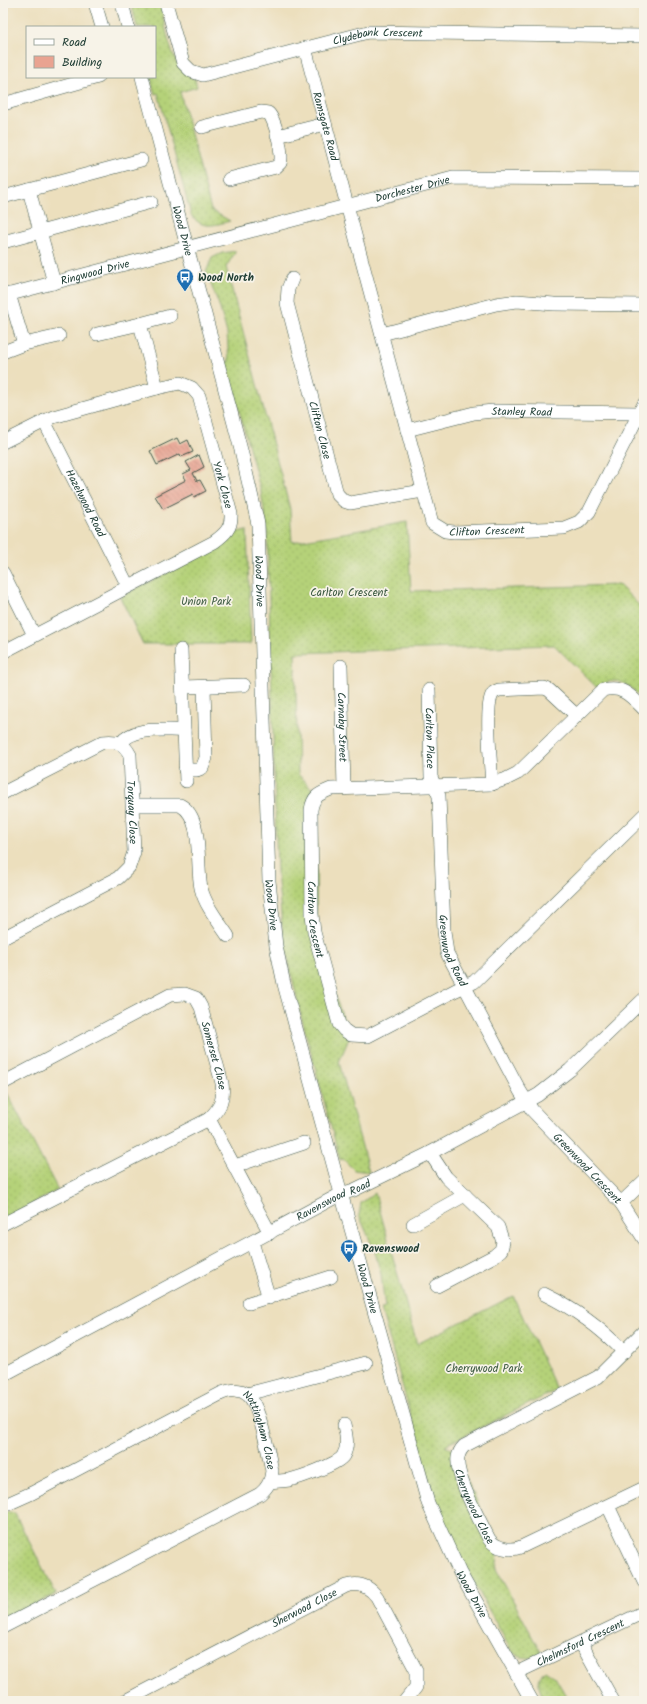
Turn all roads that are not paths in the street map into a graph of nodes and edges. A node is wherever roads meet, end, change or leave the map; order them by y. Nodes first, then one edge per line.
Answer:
1 (95, 3) edge
2 (122, 3) edge
3 (166, 3) edge
4 (102, 26) edge
5 (128, 26) edge
6 (644, 36) edge
7 (305, 48) junction
8 (94, 78) edge
9 (142, 78) edge
10 (3, 104) edge
11 (326, 124) junction
12 (202, 127) dead end
13 (277, 136) junction
14 (141, 160) dead end
15 (229, 179) dead end
16 (644, 180) edge
17 (29, 190) junction
18 (3, 197) edge
19 (151, 202) dead end
20 (347, 204) junction
21 (40, 232) junction
22 (3, 242) edge
23 (186, 248) junction
24 (292, 279) dead end
25 (54, 283) junction
26 (6, 295) edge
27 (644, 305) edge
28 (170, 316) dead end
29 (140, 324) junction
30 (97, 334) dead end
31 (382, 334) junction
32 (59, 336) dead end
33 (24, 344) junction
34 (3, 352) edge
35 (157, 388) junction
36 (642, 408) edge
37 (44, 421) junction
38 (407, 430) junction
39 (3, 442) edge
40 (423, 491) junction
41 (3, 573) edge
42 (128, 586) junction
43 (34, 635) junction
44 (181, 650) dead end
45 (3, 652) edge
46 (340, 666) dead end
47 (244, 685) dead end
48 (182, 687) junction
49 (204, 687) junction
50 (429, 690) dead end
51 (644, 709) edge
52 (576, 715) junction
53 (184, 730) junction
54 (121, 743) junction
55 (492, 784) junction
56 (435, 786) junction
57 (344, 788) junction
58 (3, 793) edge
59 (133, 805) junction
60 (644, 815) edge
61 (228, 936) dead end
62 (3, 938) edge
63 (464, 987) junction
64 (644, 999) edge
65 (3, 1083) edge
66 (526, 1101) junction
67 (209, 1119) junction
68 (304, 1143) dead end
69 (430, 1153) junction
70 (235, 1166) junction
71 (644, 1181) edge
72 (341, 1194) junction
73 (465, 1195) junction
74 (621, 1204) junction
75 (3, 1224) edge
76 (413, 1224) dead end
77 (270, 1233) junction
78 (644, 1239) edge
79 (252, 1242) junction
80 (330, 1277) dead end
81 (437, 1286) dead end
82 (544, 1294) dead end
83 (269, 1298) junction
84 (249, 1303) dead end
85 (644, 1331) edge
86 (624, 1352) junction
87 (366, 1362) dead end
88 (3, 1375) edge
89 (247, 1394) junction
90 (344, 1425) dead end
91 (270, 1482) junction
92 (644, 1488) edge
93 (3, 1506) edge
94 (608, 1506) junction
95 (644, 1582) edge
96 (644, 1612) edge
97 (3, 1627) edge
98 (580, 1643) junction
99 (516, 1674) junction
100 (125, 1701) edge
101 (406, 1701) edge
102 (532, 1701) edge
103 (613, 1701) edge

1 - 4 street
2 - 5 street
3 - 7 street, Clydebank Crescent
6 - 7 street, Clydebank Crescent
7 - 11 street, Ramsgate Road
8 - 10 street
9 - 23 street, Wood Drive
11 - 13 street
11 - 20 street, Ramsgate Road
12 - 13 street
13 - 15 street
14 - 17 street
16 - 20 street, Dorchester Drive
17 - 18 street
17 - 21 street
19 - 21 street
20 - 23 street, Dorchester Drive
20 - 31 street, Clifton Crescent
21 - 22 street
21 - 25 street
23 - 25 street, Ringwood Drive
23 - 72 street, Wood Drive
24 - 40 street, Clifton Close
25 - 26 street, Ringwood Drive
26 - 33 street
27 - 31 street
28 - 29 street
29 - 30 street
29 - 35 street
31 - 38 street, Clifton Crescent
32 - 33 street
33 - 34 street
35 - 37 street, York Close
35 - 42 street, York Close
36 - 38 street, Stanley Road
36 - 40 street, Clifton Crescent
37 - 39 street, York Close
37 - 42 street, Hazelwood Road
38 - 40 street, Clifton Crescent
41 - 43 street
42 - 43 street, York Close
43 - 45 street, York Close
44 - 48 street
46 - 57 street, Carnaby Street
47 - 49 street
48 - 49 street
48 - 53 street
49 - 53 street
50 - 56 street, Carlton Place
51 - 52 street, Carlton Crescent
52 - 55 street, Carlton Crescent
52 - 55 street
53 - 54 street
54 - 58 street
54 - 59 street, Torquay Close
55 - 56 street, Carlton Crescent
56 - 57 street, Carlton Crescent
56 - 63 street, Greenwood Road
57 - 63 street, Carlton Crescent
59 - 61 street
59 - 62 street, Torquay Close
60 - 63 street, Carlton Crescent
63 - 66 street, Greenwood Road
64 - 66 street, Ravenswood Road
65 - 67 street, Somerset Close
66 - 69 street, Ravenswood Road
66 - 74 street, Greenwood Crescent
67 - 70 street
67 - 75 street, Somerset Close
68 - 70 street
69 - 72 street, Ravenswood Road
69 - 73 street
70 - 77 street
71 - 74 street
72 - 77 street, Ravenswood Road
72 - 99 street, Wood Drive
73 - 76 street
73 - 81 street
74 - 78 street, Greenwood Crescent
77 - 79 street, Ravenswood Road
79 - 83 street
79 - 88 street, Ravenswood Road
80 - 83 street
82 - 86 street
83 - 84 street
85 - 86 street, Cherrywood Close
86 - 94 street, Cherrywood Close
87 - 89 street
89 - 91 street, Nottingham Close
89 - 93 street, Nottingham Close
90 - 91 street
91 - 97 street, Nottingham Close
92 - 94 street, Cherrywood Close
94 - 95 street
96 - 98 street, Chelmsford Crescent
98 - 99 street, Chelmsford Crescent
98 - 103 street
99 - 102 street, Wood Drive
100 - 101 street, Sherwood Close

